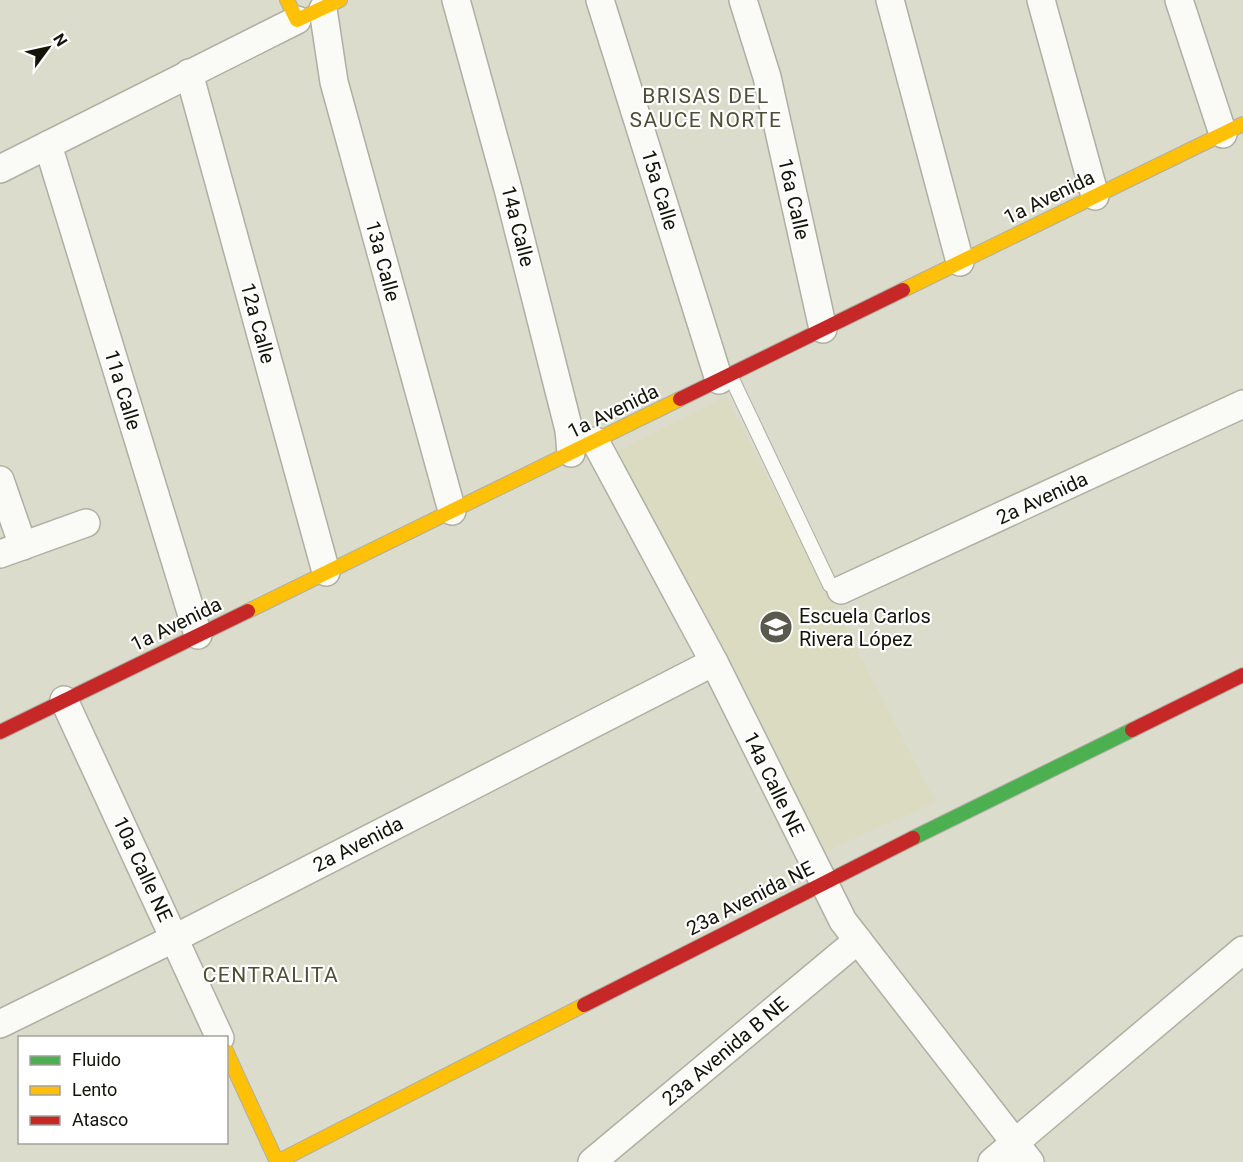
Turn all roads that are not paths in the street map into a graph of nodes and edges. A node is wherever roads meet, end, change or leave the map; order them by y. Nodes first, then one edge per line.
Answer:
1 (456, 0) edge
2 (600, 0) edge
3 (743, 0) edge
4 (890, 0) edge
5 (1041, 0) edge
6 (1179, 0) edge
7 (328, 3) edge
8 (292, 10) edge
9 (189, 73) junction
10 (1233, 129) edge
11 (48, 145) junction
12 (0, 169) edge
13 (1095, 196) junction
14 (960, 262) junction
15 (823, 329) junction
16 (724, 378) junction
17 (1243, 404) edge
18 (595, 441) junction
19 (571, 453) junction
20 (0, 480) edge
21 (452, 511) junction
22 (86, 523) dead end
23 (12, 550) edge
24 (326, 572) junction
25 (841, 590) joint
26 (198, 635) junction
27 (714, 662) junction
28 (1243, 675) edge
29 (64, 700) junction
30 (0, 732) edge
31 (823, 882) junction
32 (175, 938) junction
33 (858, 940) junction
34 (1243, 950) edge
35 (0, 1024) edge
36 (219, 1036) edge
37 (228, 1055) edge
38 (1022, 1152) edge
39 (277, 1162) edge
40 (592, 1162) edge
41 (992, 1162) edge

1 - 19 street, 14a Calle
2 - 16 street, 15a Calle
3 - 15 street, 16a Calle
4 - 14 street
5 - 13 street
6 - 10 street
7 - 8 street
7 - 21 street, 13a Calle
8 - 9 street
9 - 11 street
9 - 24 street, 12a Calle
10 - 13 street, 1a Avenida
11 - 12 street
11 - 26 street, 11a Calle
13 - 14 street, 1a Avenida
14 - 15 street, 1a Avenida
15 - 16 street, 1a Avenida
16 - 18 street, 1a Avenida
16 - 25 lane
17 - 25 street, 2a Avenida
18 - 19 street, 1a Avenida
18 - 27 street, 14a Calle NE
19 - 21 street, 1a Avenida
20 - 23 street
21 - 24 street, 1a Avenida
22 - 23 street
24 - 26 street, 1a Avenida
26 - 29 street, 1a Avenida
27 - 31 street, 14a Calle NE
27 - 32 street, 2a Avenida
28 - 31 street, 23a Avenida NE
29 - 30 street, 1a Avenida
29 - 32 street, 10a Calle NE
31 - 33 street, 14a Calle NE
31 - 39 street, 23a Avenida NE
32 - 35 street, 2a Avenida
32 - 36 street, 10a Calle NE
33 - 38 street, 14a Calle NE
33 - 40 street, 23a Avenida B NE
34 - 38 street
37 - 39 street
38 - 41 street

